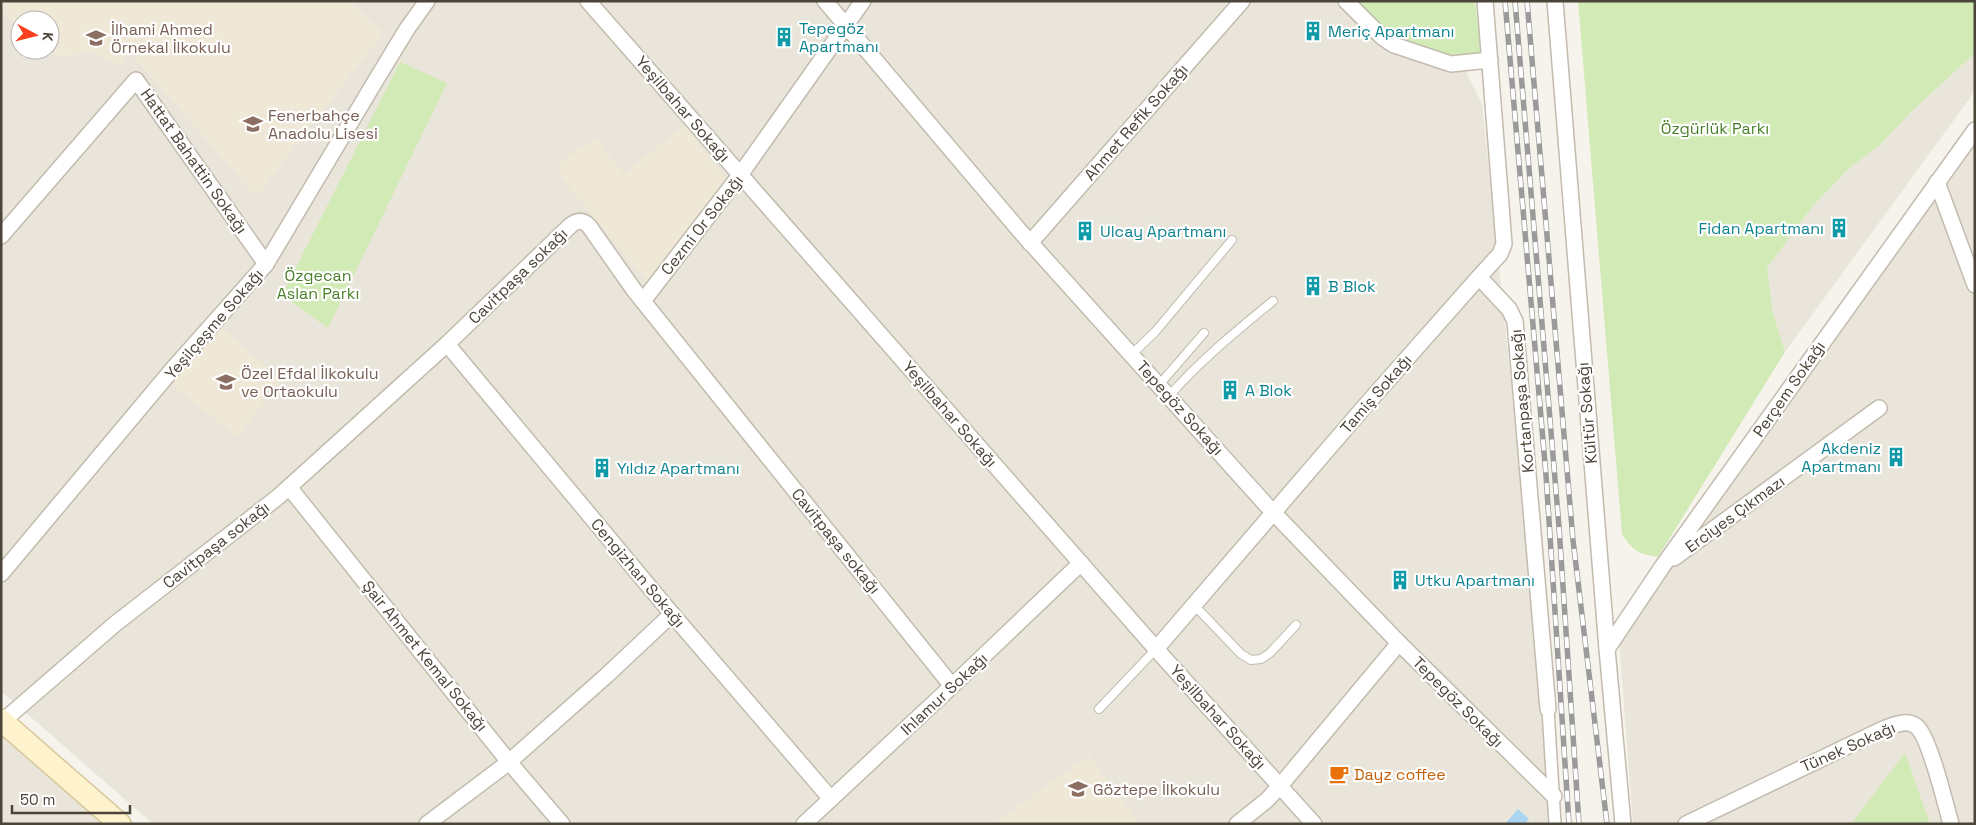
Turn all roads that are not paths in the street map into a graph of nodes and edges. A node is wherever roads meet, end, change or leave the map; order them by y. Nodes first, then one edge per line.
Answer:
1 (427, 1) edge
2 (588, 1) edge
3 (825, 1) edge
4 (863, 1) edge
5 (1242, 1) edge
6 (1346, 1) edge
7 (1485, 1) edge
8 (1554, 1) edge
9 (845, 27) junction
10 (1490, 60) junction
11 (1975, 130) edge
12 (740, 176) junction
13 (1936, 182) junction
14 (1, 236) edge
15 (1232, 240) dead end
16 (1030, 243) junction
17 (266, 264) junction
18 (1479, 278) junction
19 (1975, 285) edge
20 (643, 301) junction
21 (1273, 301) dead end
22 (1204, 333) dead end
23 (447, 344) junction
24 (1132, 354) junction
25 (1164, 390) junction
26 (1880, 408) dead end
27 (289, 487) junction
28 (1274, 513) junction
29 (1081, 562) junction
30 (1662, 566) junction
31 (1, 574) edge
32 (1194, 605) junction
33 (672, 614) junction
34 (1296, 625) dead end
35 (1399, 643) junction
36 (1156, 649) junction
37 (1607, 649) junction
38 (952, 686) junction
39 (1099, 709) dead end
40 (1548, 709) joint
41 (2, 720) edge
42 (509, 762) junction
43 (1280, 786) junction
44 (1554, 796) junction
45 (831, 799) junction
46 (120, 824) edge
47 (427, 824) edge
48 (562, 824) edge
49 (804, 824) edge
50 (1237, 824) edge
51 (1314, 824) edge
52 (1555, 824) edge
53 (1623, 824) edge
54 (1686, 824) edge
55 (1952, 824) edge

1 - 17 street, Yeşilçeşme Sokağı
2 - 12 street, Yeşilbahar Sokağı
3 - 9 street, Tepegöz Sokağı
4 - 9 street, Cezmi Or Sokağı
5 - 16 street, Ahmet Refik Sokağı
6 - 10 street
7 - 10 street
8 - 37 street, Kültür Sokağı
9 - 12 street, Cezmi Or Sokağı
9 - 16 street, Tepegöz Sokağı
10 - 18 street
11 - 13 street, Perçem Sokağı
12 - 20 street, Cezmi Or Sokağı
12 - 29 street, Yeşilbahar Sokağı
13 - 19 street
13 - 30 street, Perçem Sokağı
14 - 17 street, Hattat Bahattin Sokağı
15 - 24 lane
16 - 24 street, Tepegöz Sokağı
17 - 31 street, Yeşilçeşme Sokağı
18 - 28 street, Tamiş Sokağı
18 - 40 street, Kortanpaşa Sokağı
20 - 23 street, Cavitpaşa sokağı
20 - 38 street, Cavitpaşa sokağı
21 - 25 lane
22 - 25 lane
23 - 27 street, Cavitpaşa sokağı
23 - 33 street, Cengizhan Sokağı
24 - 25 street, Tepegöz Sokağı
25 - 28 street, Tepegöz Sokağı
26 - 30 street, Erciyes Çıkmazı
27 - 41 street, Cavitpaşa sokağı
27 - 42 street, Şair Ahmet Kemal Sokağı
28 - 32 street, Tamiş Sokağı
28 - 35 street, Tepegöz Sokağı
29 - 36 street, Yeşilbahar Sokağı
29 - 38 street, Ihlamur Sokağı
30 - 37 street, Perçem Sokağı
32 - 34 lane
32 - 36 street, Tamiş Sokağı
33 - 42 street
33 - 45 street, Cengizhan Sokağı
35 - 43 street
35 - 44 street, Tepegöz Sokağı
36 - 39 lane
36 - 43 street, Yeşilbahar Sokağı
37 - 53 street, Kültür Sokağı
38 - 45 street, Ihlamur Sokağı
40 - 44 street, Kortanpaşa Sokağı
41 - 46 main road
42 - 47 street
42 - 48 street, Şair Ahmet Kemal Sokağı
43 - 50 street
43 - 51 street, Yeşilbahar Sokağı
44 - 52 street, Kortanpaşa Sokağı
45 - 49 street, Ihlamur Sokağı
54 - 55 street, Tünek Sokağı

